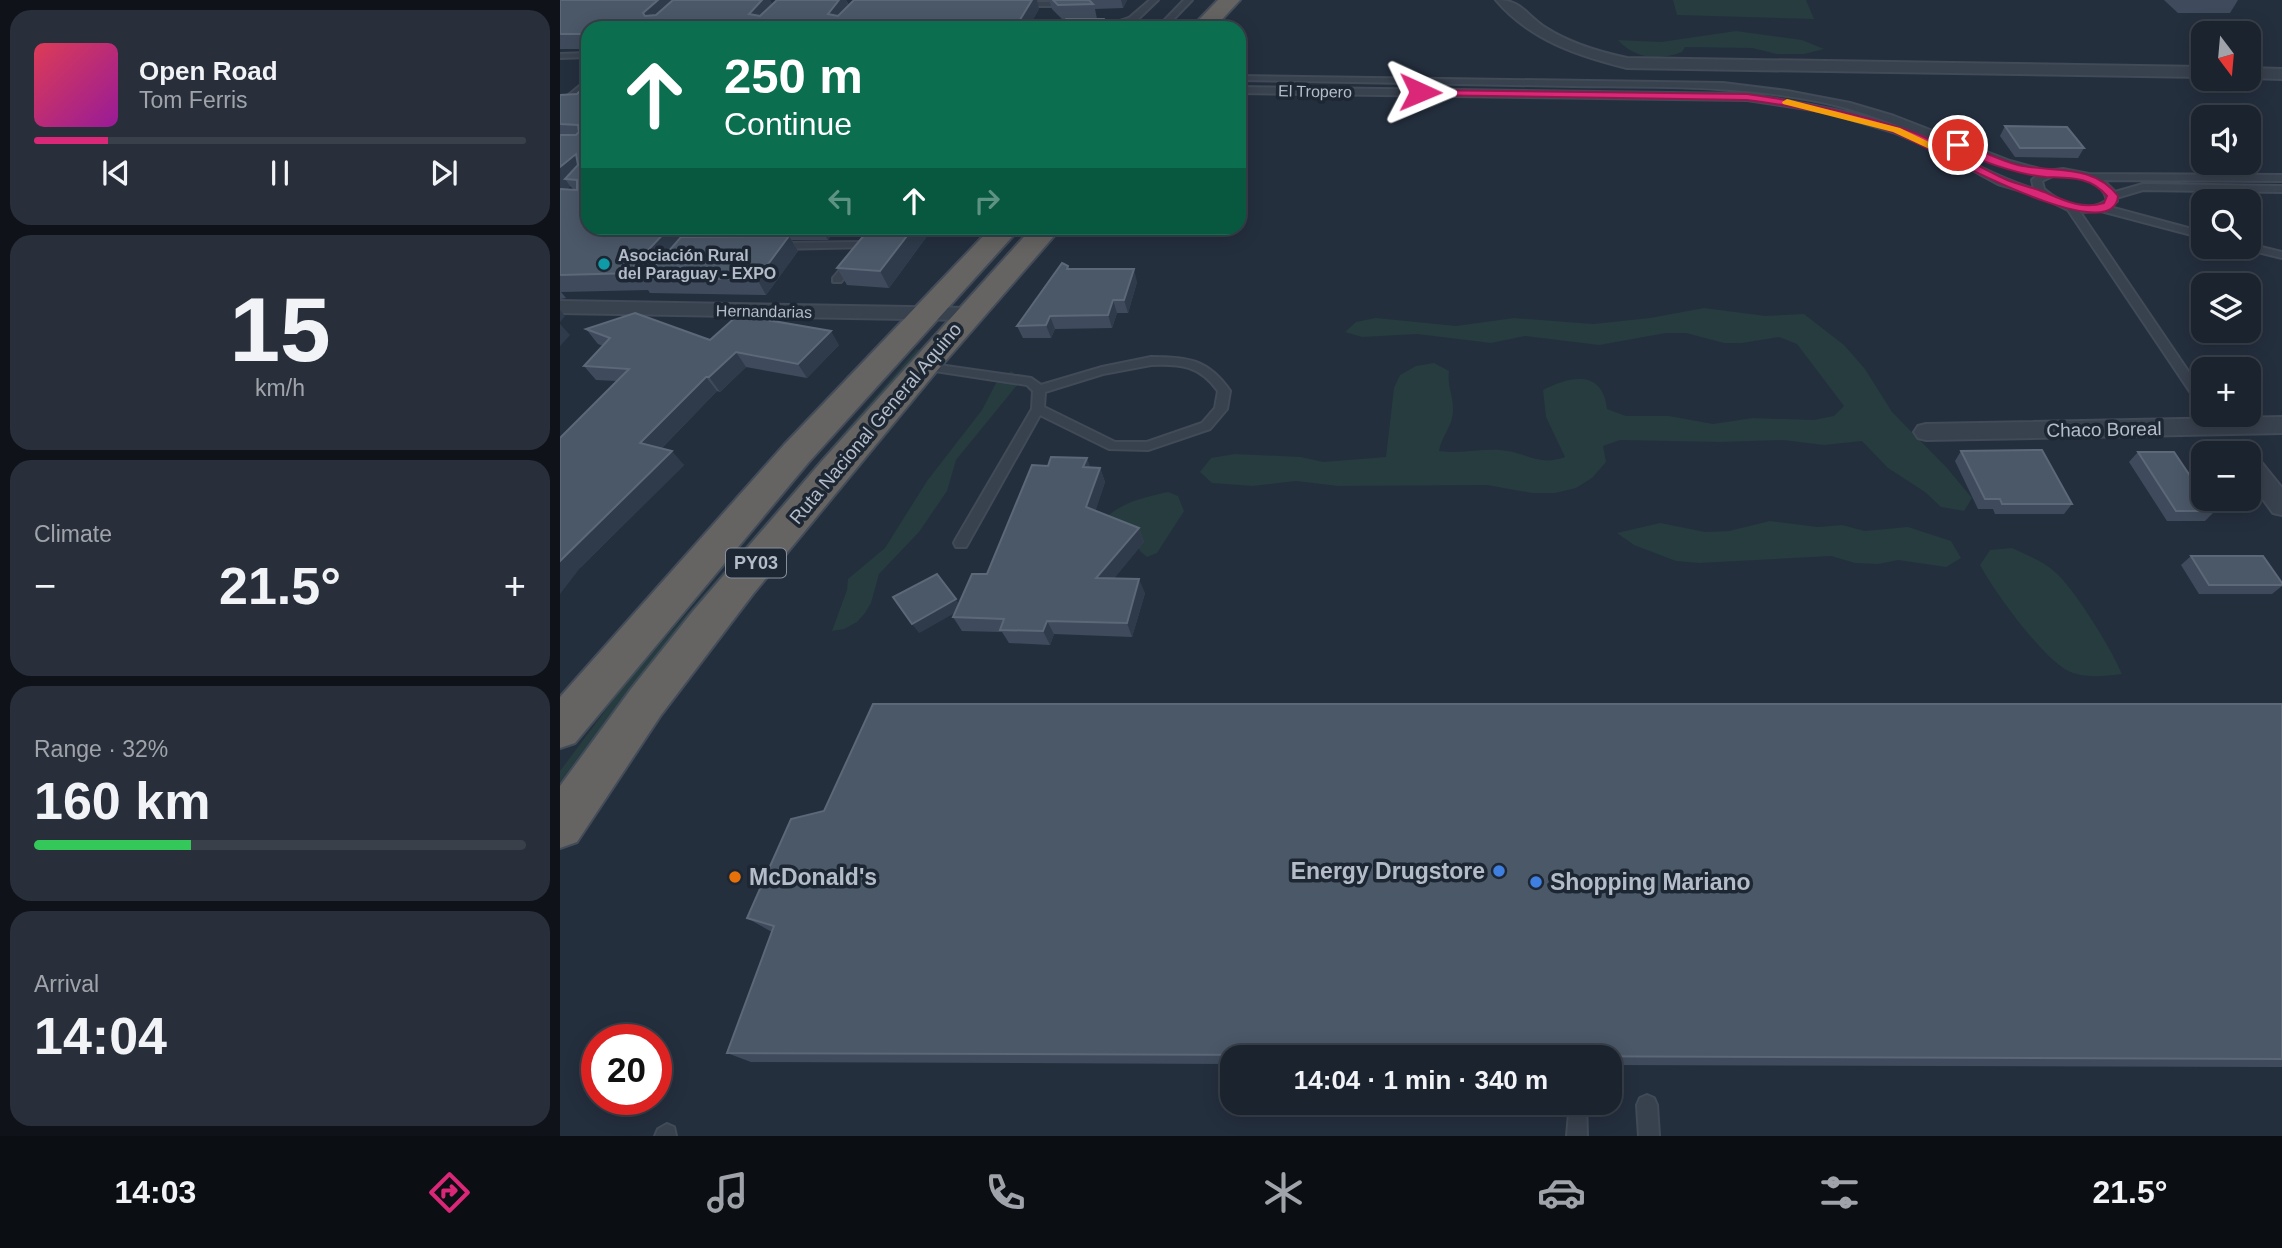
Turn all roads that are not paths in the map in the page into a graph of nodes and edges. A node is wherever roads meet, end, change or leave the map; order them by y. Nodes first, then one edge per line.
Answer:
1 (1154, 0) edge
2 (1188, 0) edge
3 (1230, 0) edge
4 (1503, 0) edge
5 (1060, 2) edge
6 (1007, 4) edge
7 (1050, 21) edge
8 (1128, 21) edge
9 (1168, 21) edge
10 (1209, 21) edge
11 (581, 55) edge
12 (560, 56) edge
13 (2191, 72) edge
14 (2261, 73) edge
15 (2282, 74) edge
16 (1246, 78) edge
17 (581, 88) edge
18 (1246, 90) edge
19 (575, 104) edge
20 (561, 105) edge
21 (2047, 174) junction
22 (2086, 177) junction
23 (2282, 178) edge
24 (2282, 189) edge
25 (2044, 195) junction
26 (2112, 196) junction
27 (2072, 208) junction
28 (2102, 208) junction
29 (2191, 231) edge
30 (999, 235) edge
31 (1041, 235) edge
32 (770, 246) edge
33 (2261, 250) edge
34 (2282, 255) edge
35 (837, 280) edge
36 (560, 307) edge
37 (923, 314) junction
38 (968, 314) junction
39 (922, 365) junction
40 (2191, 384) edge
41 (1039, 390) junction
42 (1038, 409) junction
43 (2191, 422) edge
44 (2261, 424) edge
45 (2282, 425) edge
46 (2221, 427) edge
47 (1926, 432) dead end
48 (2232, 441) edge
49 (2261, 479) edge
50 (2282, 506) edge
51 (961, 542) dead end
52 (560, 729) edge
53 (560, 826) edge
54 (1647, 1105) dead end
55 (1577, 1115) edge
56 (1577, 1136) edge
57 (1649, 1136) edge

1 - 8 lane
2 - 9 lane
3 - 10 highway
4 - 13 street
5 - 6 lane
5 - 7 lane
11 - 12 lane
14 - 15 street
16 - 21 lane, El Tropero
17 - 20 lane
18 - 25 lane, El Tropero
19 - 20 lane
21 - 22 lane, El Tropero
21 - 25 lane
22 - 23 lane
22 - 26 lane
24 - 26 lane
25 - 27 lane, El Tropero
26 - 28 lane
27 - 28 lane
27 - 40 lane
28 - 29 lane
30 - 37 highway, Ruta Nacional General Aquino / PY03
31 - 38 highway, Ruta Nacional General Aquino / PY03
32 - 35 lane
33 - 34 lane
36 - 37 street, Hernandarias
37 - 38 street, Hernandarias
37 - 52 highway, Ruta Nacional General Aquino / PY03
38 - 39 highway, Ruta Nacional General Aquino / PY03
39 - 41 lane
39 - 53 highway, Ruta Nacional General Aquino / PY03
41 - 42 lane
41 - 42 lane
42 - 51 lane
43 - 47 street, Chaco Boreal
44 - 45 street, Chaco Boreal
46 - 48 street
49 - 50 street
54 - 57 lane
55 - 56 lane

